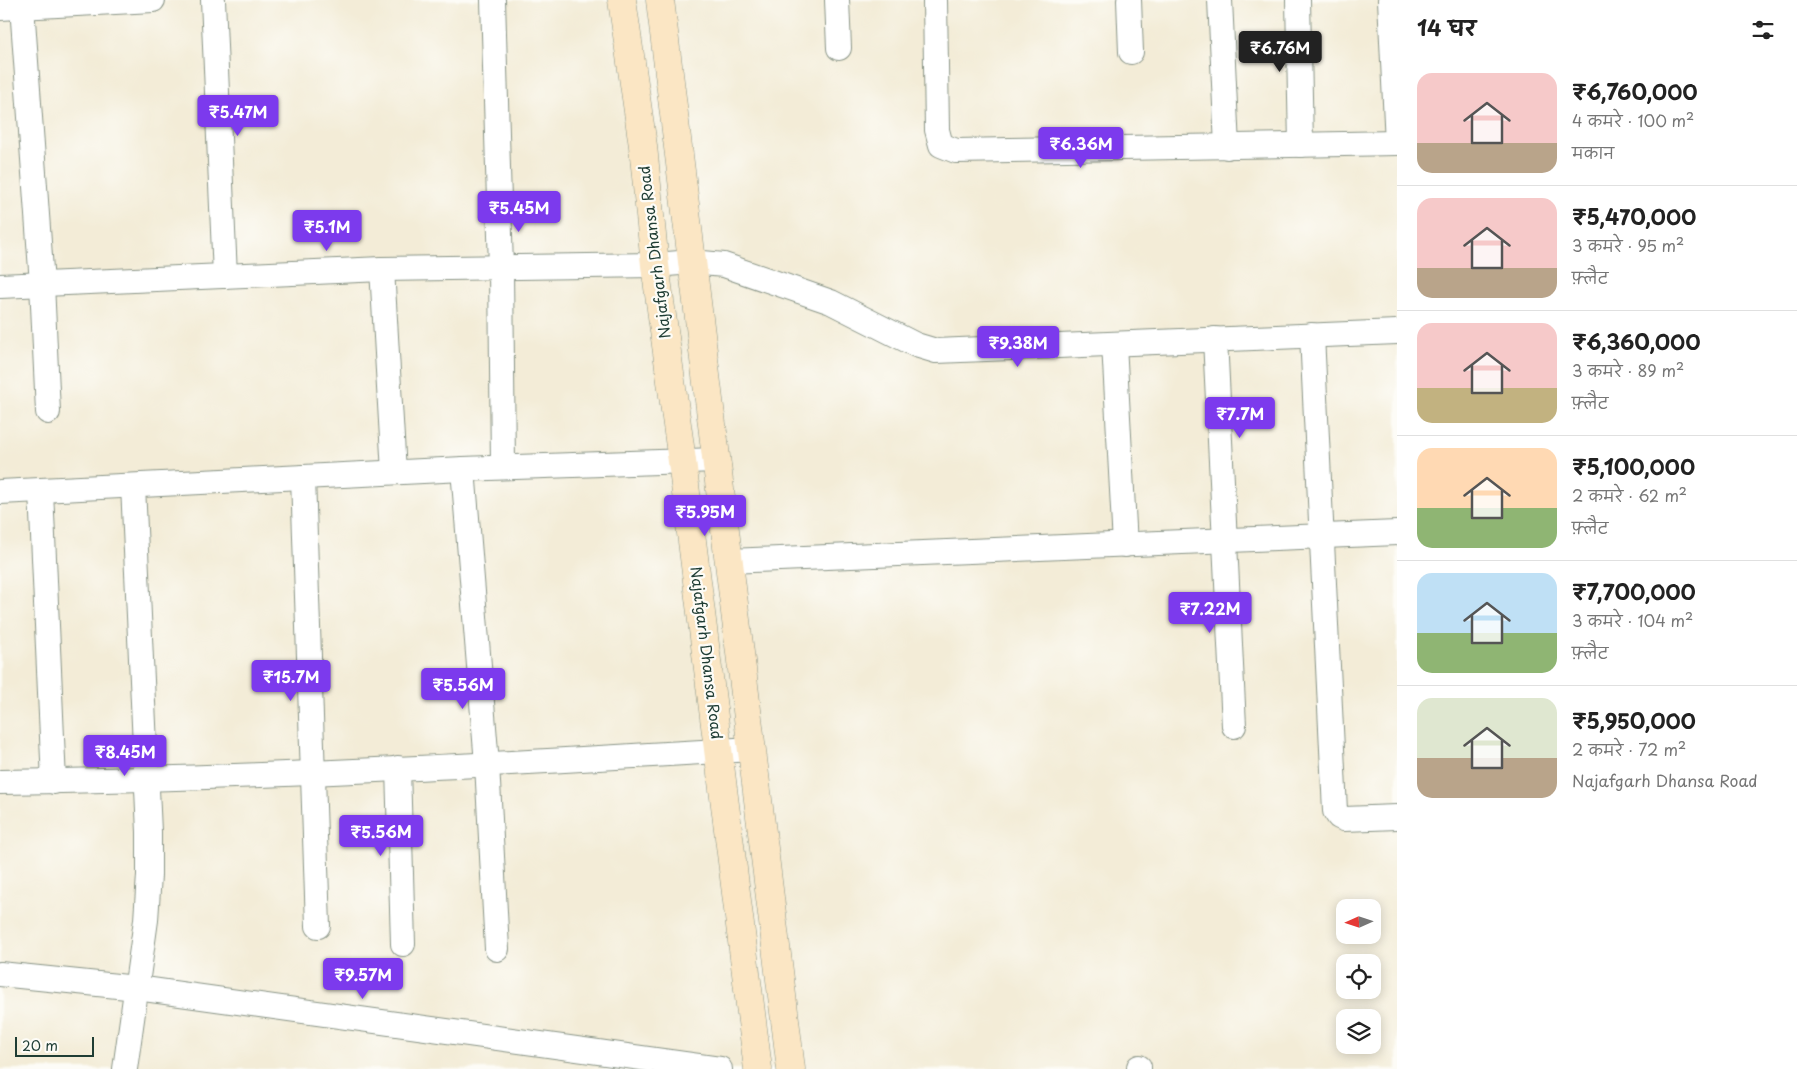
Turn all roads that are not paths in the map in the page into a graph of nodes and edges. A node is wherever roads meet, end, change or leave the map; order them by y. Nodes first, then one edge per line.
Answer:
1 (153, 0) edge
2 (213, 0) edge
3 (493, 0) edge
4 (622, 0) edge
5 (660, 0) edge
6 (837, 0) edge
7 (935, 0) edge
8 (1129, 0) edge
9 (1220, 0) edge
10 (1298, 0) edge
11 (1390, 0) edge
12 (11, 6) edge
13 (838, 48) dead end
14 (1131, 52) dead end
15 (1397, 143) edge
16 (1301, 145) junction
17 (1227, 146) junction
18 (692, 262) junction
19 (655, 266) junction
20 (501, 268) junction
21 (382, 269) junction
22 (225, 276) junction
23 (42, 284) junction
24 (0, 286) edge
25 (1397, 332) edge
26 (1312, 335) junction
27 (1215, 339) junction
28 (1114, 344) junction
29 (48, 412) dead end
30 (716, 460) junction
31 (682, 461) junction
32 (503, 467) junction
33 (463, 468) junction
34 (394, 472) junction
35 (303, 477) junction
36 (133, 486) junction
37 (41, 491) junction
38 (0, 492) edge
39 (1397, 533) edge
40 (1320, 535) junction
41 (1225, 540) junction
42 (1125, 545) junction
43 (730, 561) junction
44 (1234, 726) dead end
45 (752, 748) junction
46 (718, 751) junction
47 (487, 764) junction
48 (398, 768) junction
49 (313, 773) junction
50 (145, 780) junction
51 (0, 782) edge
52 (54, 782) junction
53 (1397, 817) edge
54 (318, 926) dead end
55 (403, 944) dead end
56 (496, 949) dead end
57 (0, 974) edge
58 (137, 988) junction
59 (125, 1069) edge
60 (720, 1069) edge
61 (758, 1069) edge
62 (791, 1069) edge

1 - 12 street
2 - 22 street
3 - 20 street
4 - 19 main road, Najafgarh Dhansa Road
5 - 18 main road
6 - 13 street
7 - 17 street
8 - 14 street
9 - 17 street
10 - 16 street
11 - 15 street
12 - 23 street
15 - 16 street
16 - 17 street
18 - 19 street
18 - 28 street
18 - 30 main road
19 - 20 street
19 - 31 main road, Najafgarh Dhansa Road
20 - 21 street
20 - 32 street
21 - 22 street
21 - 34 street
22 - 23 street
23 - 24 street
23 - 29 street
25 - 26 street
26 - 27 street
26 - 40 street
27 - 28 street
27 - 41 street
28 - 42 street
30 - 31 street
30 - 43 main road
31 - 32 street
31 - 46 main road, Najafgarh Dhansa Road
32 - 33 street
33 - 34 street
33 - 47 street
34 - 35 street
35 - 36 street
35 - 49 street
36 - 37 street
36 - 50 street
37 - 38 street
37 - 52 street
39 - 40 street
40 - 41 street
40 - 53 street
41 - 42 street
41 - 44 street
42 - 43 street
43 - 45 main road
45 - 46 street
45 - 62 main road
46 - 47 street
46 - 61 main road, Najafgarh Dhansa Road
47 - 48 street
47 - 56 street
48 - 49 street
48 - 55 street
49 - 50 street
49 - 54 street
50 - 52 street
50 - 58 street
51 - 52 street
57 - 58 street
58 - 59 street
58 - 60 street

